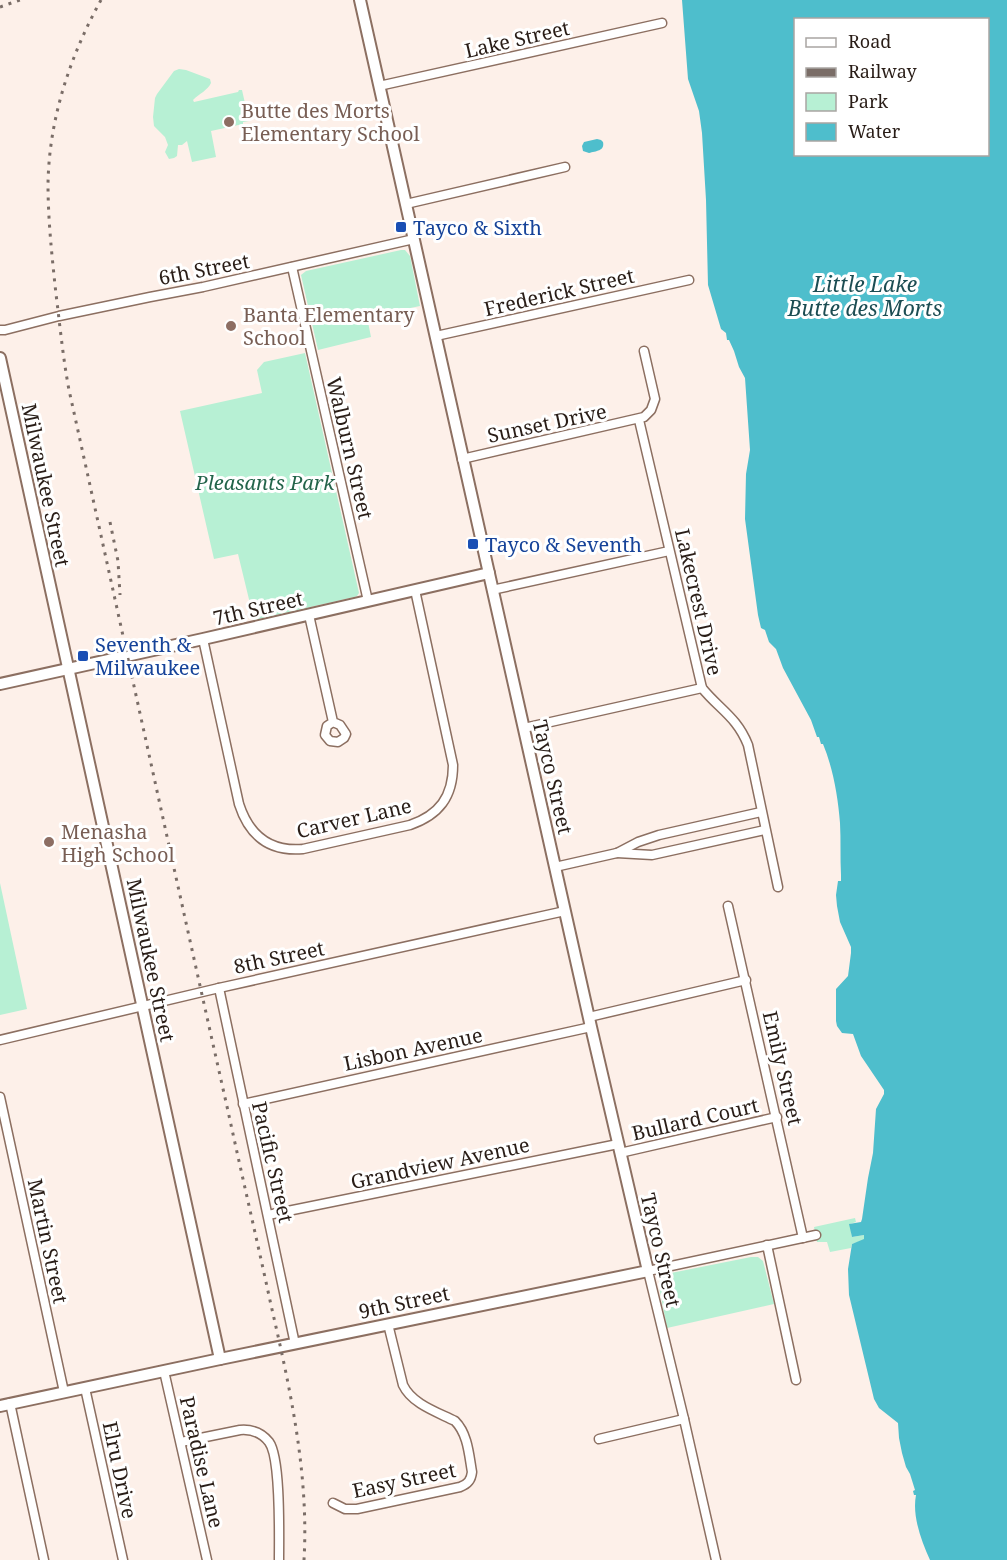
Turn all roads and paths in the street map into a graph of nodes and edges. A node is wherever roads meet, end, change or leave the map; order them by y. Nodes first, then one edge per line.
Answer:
1 (360, 0) edge
2 (662, 23) dead end
3 (380, 87) junction
4 (565, 167) dead end
5 (406, 204) junction
6 (414, 240) junction
7 (292, 267) junction
8 (689, 280) dead end
9 (0, 330) edge
10 (436, 336) junction
11 (644, 351) dead end
12 (0, 357) edge
13 (639, 420) junction
14 (462, 459) junction
15 (669, 550) junction
16 (489, 573) junction
17 (415, 590) junction
18 (492, 590) junction
19 (368, 601) junction
20 (309, 615) junction
21 (203, 639) junction
22 (67, 669) junction
23 (0, 684) edge
24 (702, 688) junction
25 (333, 722) dead end
26 (524, 728) junction
27 (761, 812) junction
28 (765, 830) junction
29 (617, 853) junction
30 (555, 867) junction
31 (778, 887) dead end
32 (728, 906) dead end
33 (565, 911) junction
34 (746, 980) junction
35 (219, 988) junction
36 (142, 1006) junction
37 (590, 1022) junction
38 (0, 1040) edge
39 (0, 1097) edge
40 (243, 1104) junction
41 (777, 1117) junction
42 (619, 1148) junction
43 (268, 1215) junction
44 (816, 1235) dead end
45 (803, 1238) junction
46 (767, 1245) junction
47 (648, 1271) junction
48 (388, 1324) junction
49 (295, 1344) junction
50 (220, 1359) junction
51 (164, 1371) junction
52 (796, 1380) dead end
53 (85, 1388) junction
54 (64, 1392) junction
55 (5, 1404) edge
56 (684, 1419) junction
57 (599, 1439) dead end
58 (181, 1442) junction
59 (333, 1503) dead end
60 (44, 1560) edge
61 (123, 1560) edge
62 (207, 1560) edge
63 (279, 1560) edge
64 (716, 1560) edge

1 - 3 street, Tayco Street
2 - 3 street, Lake Street
3 - 5 street, Tayco Street
4 - 5 street
5 - 6 street, Tayco Street
6 - 7 street, 6th Street
6 - 10 street, Tayco Street
7 - 9 street, 6th Street
7 - 19 street, Walburn Street
8 - 10 street, Frederick Street
10 - 14 street, Tayco Street
11 - 13 street
12 - 22 street, Milwaukee Street
13 - 14 street, Sunset Drive
13 - 15 street, Lakecrest Drive
14 - 16 street, Tayco Street
15 - 18 street
15 - 24 street, Lakecrest Drive
16 - 17 street, 7th Street
16 - 18 street, Tayco Street
17 - 19 street, 7th Street
17 - 21 street, Carver Lane
18 - 26 street, Tayco Street
19 - 20 street, 7th Street
20 - 21 street, 7th Street
20 - 25 street
21 - 22 street, 7th Street
22 - 23 street, 7th Street
22 - 36 street, Milwaukee Street
24 - 26 street
24 - 27 street, Lakecrest Drive
26 - 30 street, Tayco Street
27 - 28 street, Lakecrest Drive
27 - 29 street
28 - 29 street
28 - 31 street, Lakecrest Drive
29 - 30 street
30 - 33 street, Tayco Street
32 - 34 street, Emily Street
33 - 35 street, 8th Street
33 - 37 street, Tayco Street
34 - 37 street, Lisbon Avenue
34 - 41 street, Emily Street
35 - 36 street, 8th Street
35 - 40 street, Pacific Street
36 - 38 street, 8th Street
36 - 50 street, Milwaukee Street
37 - 40 street, Lisbon Avenue
37 - 42 street, Tayco Street
39 - 54 street, Martin Street
40 - 43 street, Pacific Street
41 - 42 street, Bullard Court
41 - 45 street, Emily Street
42 - 43 street, Grandview Avenue
42 - 47 street, Tayco Street
43 - 49 street, Pacific Street
44 - 45 street, 9th Street
45 - 46 street, 9th Street
46 - 47 street, 9th Street
46 - 52 street
47 - 48 street, 9th Street
47 - 56 street, Tayco Street
48 - 49 street, 9th Street
48 - 59 street, Easy Street
49 - 50 street, 9th Street
50 - 51 street, 9th Street
51 - 53 street, 9th Street
51 - 58 street, Paradise Lane
53 - 54 street, 9th Street
53 - 61 street, Elru Drive
54 - 55 street, 9th Street
55 - 60 street
56 - 57 street
56 - 64 street, Tayco Street
58 - 62 street, Paradise Lane
58 - 63 street

